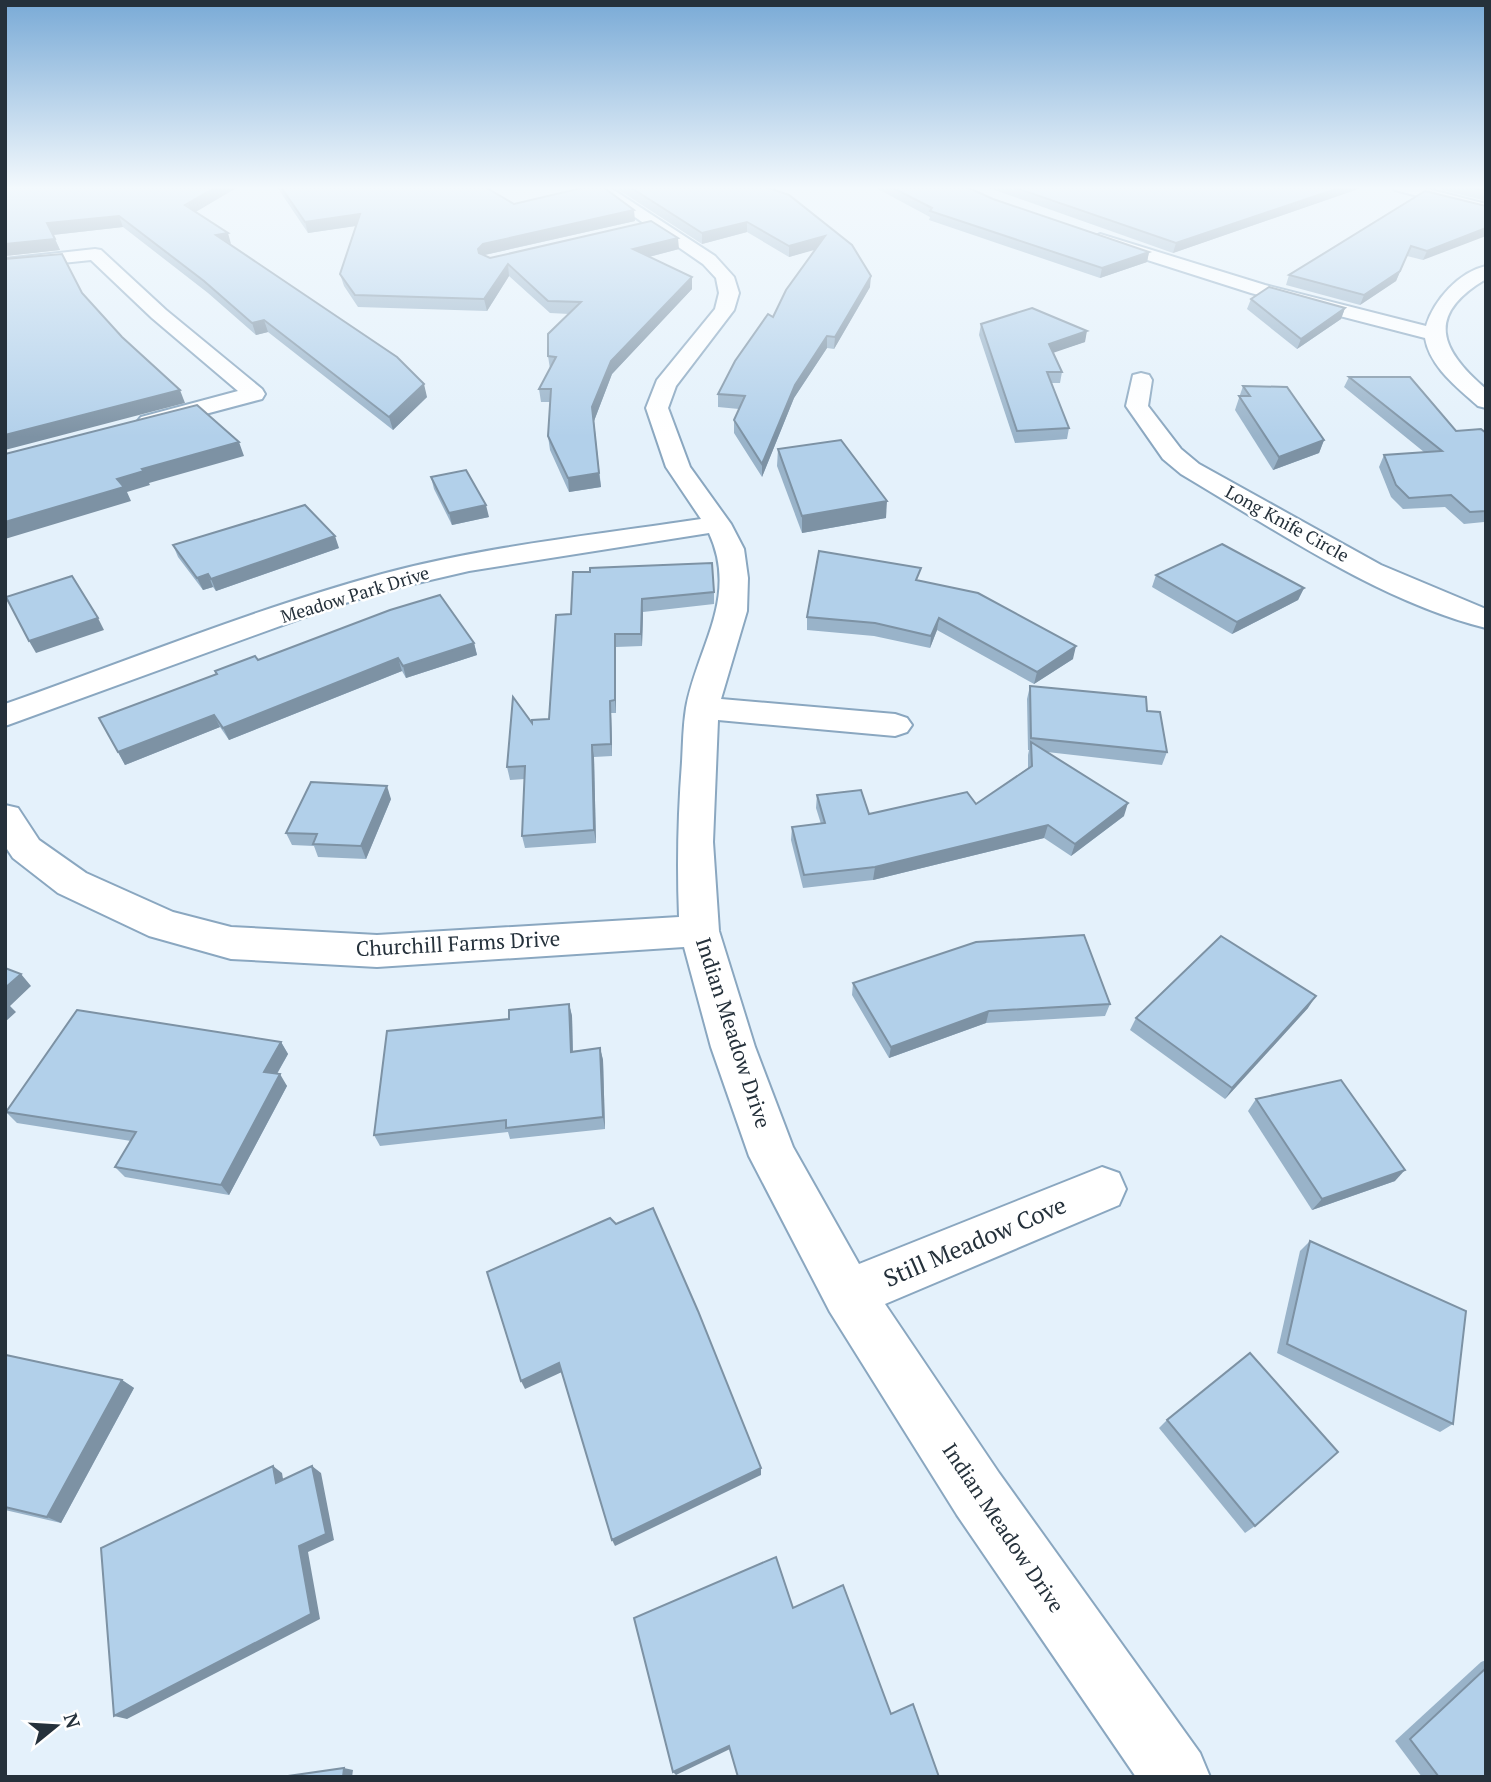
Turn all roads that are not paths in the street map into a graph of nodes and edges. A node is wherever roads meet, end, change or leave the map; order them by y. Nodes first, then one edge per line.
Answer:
1 (112, 270) edge
2 (719, 270) edge
3 (1198, 270) edge
4 (1486, 271) edge
5 (1435, 334) junction
6 (1140, 380) dead end
7 (1486, 401) edge
8 (123, 429) edge
9 (718, 524) junction
10 (1486, 619) edge
11 (702, 708) junction
12 (5, 716) edge
13 (895, 725) dead end
14 (5, 817) edge
15 (699, 930) junction
16 (1102, 1189) dead end
17 (848, 1294) junction
18 (1176, 1777) edge

1 - 8 street
2 - 9 street, Indian Meadow Drive
3 - 5 street
4 - 5 street
5 - 7 street
6 - 10 street, Long Knife Circle
9 - 11 street, Indian Meadow Drive
9 - 12 street, Meadow Park Drive
11 - 13 street
11 - 15 street, Indian Meadow Drive
14 - 15 street, Churchill Farms Drive
15 - 17 street, Indian Meadow Drive
16 - 17 street, Still Meadow Cove
17 - 18 street, Indian Meadow Drive

